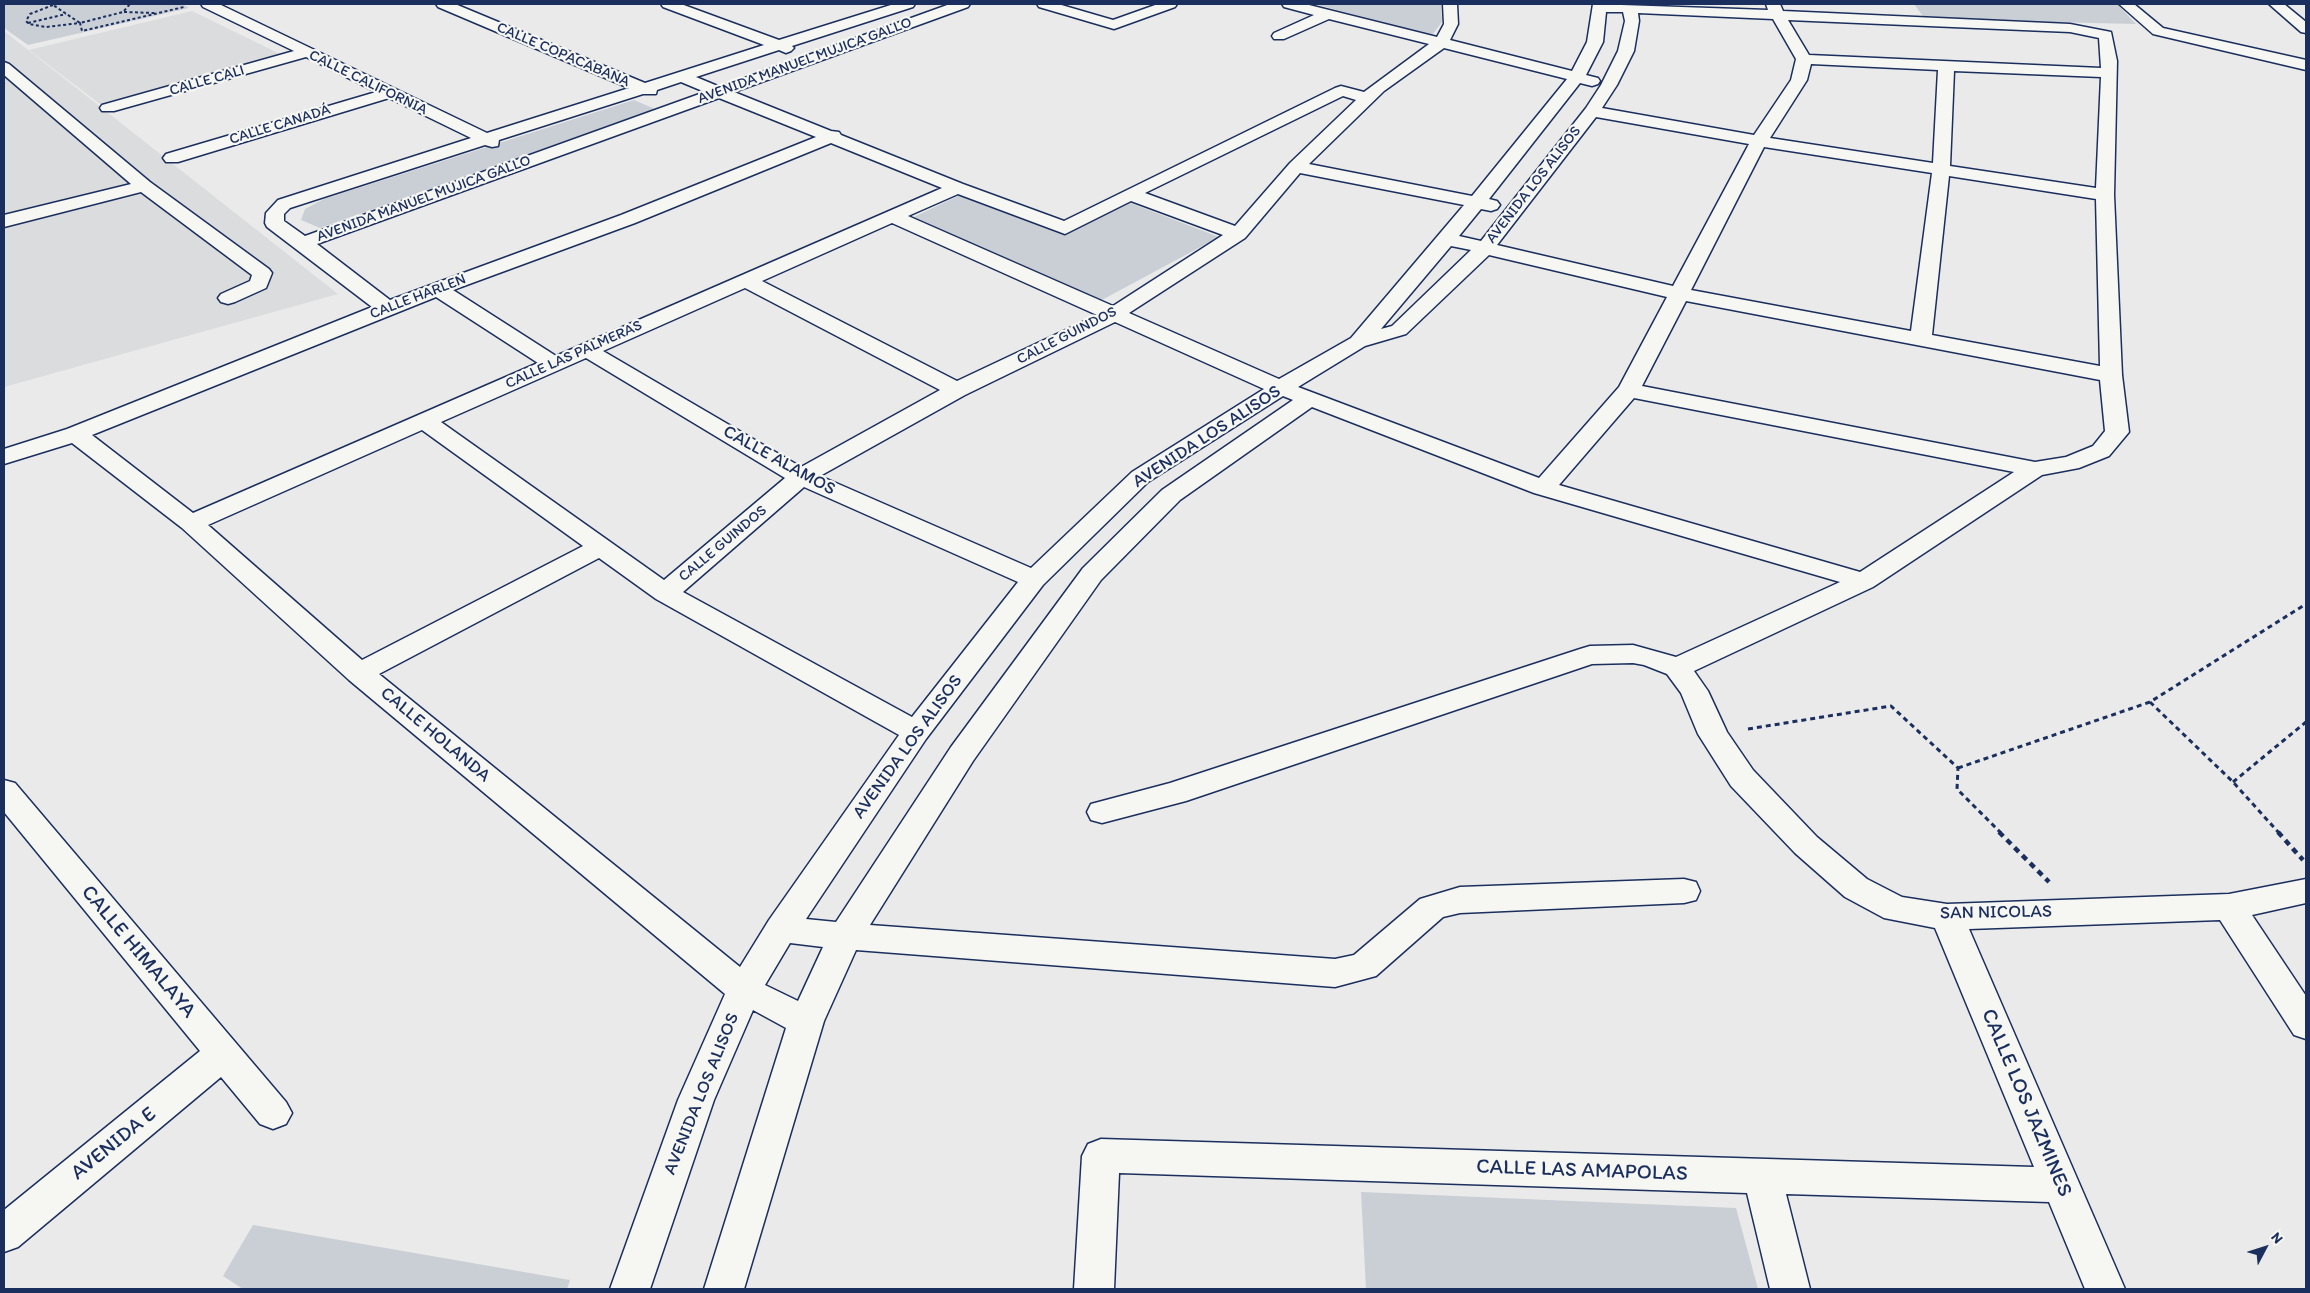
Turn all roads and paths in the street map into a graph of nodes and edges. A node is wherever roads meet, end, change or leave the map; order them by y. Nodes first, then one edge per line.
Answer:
1 (47, 4) edge
2 (53, 4) edge
3 (57, 4) edge
4 (130, 4) edge
5 (177, 4) edge
6 (208, 4) edge
7 (443, 4) edge
8 (668, 4) edge
9 (908, 4) edge
10 (963, 4) edge
11 (1044, 4) edge
12 (1170, 4) edge
13 (1289, 4) edge
14 (1450, 4) edge
15 (1895, 4) edge
16 (2126, 4) edge
17 (2276, 4) edge
18 (1601, 5) edge
19 (1630, 6) edge
20 (1775, 10) edge
21 (123, 12) junction
22 (161, 13) junction
23 (66, 14) junction
24 (1327, 14) junction
25 (1907, 21) junction
26 (28, 23) junction
27 (80, 23) junction
28 (2306, 29) edge
29 (1279, 36) dead end
30 (1442, 42) junction
31 (780, 46) junction
32 (305, 53) junction
33 (814, 57) junction
34 (1804, 59) junction
35 (2306, 65) edge
36 (4, 66) edge
37 (1946, 66) junction
38 (2109, 73) junction
39 (682, 76) junction
40 (1576, 78) junction
41 (1609, 85) junction
42 (643, 89) junction
43 (720, 91) junction
44 (388, 93) junction
45 (1368, 98) junction
46 (685, 104) junction
47 (108, 108) dead end
48 (1592, 111) junction
49 (833, 136) junction
50 (484, 138) junction
51 (1759, 141) junction
52 (172, 158) dead end
53 (530, 160) junction
54 (1296, 167) junction
55 (1941, 170) junction
56 (144, 186) junction
57 (957, 188) junction
58 (1130, 194) junction
59 (2105, 194) junction
60 (1476, 202) junction
61 (1514, 210) junction
62 (891, 216) junction
63 (4, 221) edge
64 (1238, 234) junction
65 (1447, 239) junction
66 (303, 243) junction
67 (1486, 247) junction
68 (745, 280) junction
69 (437, 289) junction
70 (1680, 294) junction
71 (228, 298) dead end
72 (387, 308) junction
73 (1112, 315) junction
74 (1920, 339) junction
75 (1358, 342) junction
76 (586, 350) junction
77 (554, 364) junction
78 (2112, 375) junction
79 (1281, 388) junction
80 (957, 390) junction
81 (1629, 390) junction
82 (1309, 399) junction
83 (424, 421) junction
84 (75, 434) junction
85 (4, 457) edge
86 (2035, 469) junction
87 (801, 478) junction
88 (1543, 488) junction
89 (191, 523) junction
90 (600, 547) junction
91 (1034, 579) junction
92 (1864, 580) junction
93 (665, 593) junction
94 (2306, 604) edge
95 (2302, 607) junction
96 (2306, 610) edge
97 (1677, 668) junction
98 (359, 672) junction
99 (2150, 702) junction
100 (2306, 722) edge
101 (916, 732) junction
102 (1713, 734) junction
103 (1958, 768) junction
104 (2233, 782) junction
105 (4, 792) edge
106 (1102, 812) dead end
107 (2306, 864) edge
108 (1684, 891) dead end
109 (2306, 892) edge
110 (2229, 907) junction
111 (2078, 912) junction
112 (1947, 917) junction
113 (781, 929) junction
114 (845, 936) junction
115 (744, 990) junction
116 (806, 1020) junction
117 (2306, 1025) edge
118 (223, 1054) junction
119 (273, 1113) dead end
120 (1762, 1176) junction
121 (2062, 1185) junction
122 (4, 1234) edge
123 (630, 1289) edge
124 (724, 1289) edge
125 (1094, 1289) edge
126 (1790, 1289) edge
127 (2105, 1289) edge

1 - 2 path
2 - 3 path
2 - 23 path
2 - 26 path
4 - 21 path
5 - 22 path
6 - 32 street, CALLE CALIFORNIA
7 - 42 street, CALLE COPACABANA
8 - 31 street
9 - 31 street, AVENIDA MANUEL MUJICA GALLO
10 - 33 street, AVENIDA MANUEL MUJICA GALLO
11 - 12 street
13 - 24 street
14 - 30 street
15 - 25 street
16 - 35 street
17 - 28 street
18 - 19 street
18 - 40 street, AVENIDA LOS ALISOS
19 - 20 street
19 - 41 street, AVENIDA LOS ALISOS
20 - 25 street
20 - 34 street
21 - 22 path
21 - 27 path
22 - 27 path
23 - 26 path
23 - 27 path
24 - 29 street
24 - 30 street
25 - 38 street
26 - 27 path
30 - 40 street
30 - 45 street, CALLE GUINDOS
31 - 33 street
31 - 39 street, AVENIDA MANUEL MUJICA GALLO
32 - 44 street, CALLE CALIFORNIA
32 - 47 street, CALLE CALI
33 - 43 street, AVENIDA MANUEL MUJICA GALLO
34 - 37 street
34 - 51 street
36 - 56 street
37 - 38 street
37 - 55 street
38 - 59 street
39 - 42 street, AVENIDA MANUEL MUJICA GALLO
39 - 43 street
40 - 41 street
40 - 60 street, AVENIDA LOS ALISOS
41 - 48 street, AVENIDA LOS ALISOS
42 - 46 street, CALLE COPACABANA
42 - 50 street, AVENIDA MANUEL MUJICA GALLO
43 - 46 street, AVENIDA MANUEL MUJICA GALLO
43 - 49 street
44 - 50 street, CALLE CALIFORNIA
44 - 52 street, CALLE CANADÁ
45 - 54 street, CALLE GUINDOS
45 - 58 street
46 - 53 street, AVENIDA MANUEL MUJICA GALLO
48 - 51 street
48 - 61 street, AVENIDA LOS ALISOS
49 - 57 street
49 - 69 street, CALLE HARLEN
50 - 53 street, CALLE CALIFORNIA
50 - 66 street, AVENIDA MANUEL MUJICA GALLO
51 - 55 street
51 - 70 street
53 - 66 street, AVENIDA MANUEL MUJICA GALLO
54 - 60 street
54 - 64 street, CALLE GUINDOS
55 - 59 street
55 - 74 street
56 - 63 street
56 - 71 street
57 - 58 street
57 - 62 street, CALLE LAS PALMERAS
58 - 64 street
59 - 78 street
60 - 61 street
60 - 65 street, AVENIDA LOS ALISOS
61 - 67 street, AVENIDA LOS ALISOS
62 - 68 street, CALLE LAS PALMERAS
62 - 73 street
64 - 73 street, CALLE GUINDOS
65 - 67 street
65 - 75 street, AVENIDA LOS ALISOS
66 - 72 street
67 - 70 street
67 - 75 street, AVENIDA LOS ALISOS
68 - 76 street, CALLE LAS PALMERAS
68 - 80 street
69 - 72 street, CALLE HARLEN
69 - 77 street
70 - 74 street
70 - 81 street
72 - 84 street, CALLE HARLEN
73 - 79 street
73 - 80 street, CALLE GUINDOS
74 - 78 street
75 - 79 street, AVENIDA LOS ALISOS
76 - 77 street, CALLE LAS PALMERAS
76 - 87 street, CALLE ALAMOS
77 - 83 street, CALLE LAS PALMERAS
78 - 86 street
79 - 82 street
79 - 91 street, AVENIDA LOS ALISOS
80 - 87 street, CALLE GUINDOS
81 - 86 street
81 - 88 street
82 - 88 street
82 - 114 street, AVENIDA LOS ALISOS
83 - 89 street, CALLE LAS PALMERAS
83 - 90 street
84 - 85 street, CALLE HARLEN
84 - 89 street, CALLE HOLANDA
86 - 92 street
87 - 91 street, CALLE ALAMOS
87 - 93 street, CALLE GUINDOS
88 - 92 street
89 - 98 street, CALLE HOLANDA
90 - 93 street
90 - 98 street
91 - 101 street, AVENIDA LOS ALISOS
92 - 97 street
93 - 101 street
94 - 95 path
95 - 96 path
95 - 99 path
97 - 102 street, SAN NICOLAS
97 - 106 street
98 - 115 street, CALLE HOLANDA
99 - 103 path
99 - 104 path
100 - 104 path
101 - 113 street, AVENIDA LOS ALISOS
102 - 103 path
102 - 112 street, SAN NICOLAS
103 - 111 path
104 - 107 path
105 - 118 street, CALLE HIMALAYA
108 - 114 street
109 - 110 street, SAN NICOLAS
110 - 111 street, SAN NICOLAS
110 - 117 street
111 - 112 street, SAN NICOLAS
112 - 121 street, CALLE LOS JAZMINES
113 - 114 street
113 - 115 street, AVENIDA LOS ALISOS
114 - 116 street, AVENIDA LOS ALISOS
115 - 116 street, CALLE HOLANDA
115 - 123 street, AVENIDA LOS ALISOS
116 - 124 street, AVENIDA LOS ALISOS
118 - 119 street, CALLE HIMALAYA
118 - 122 street, AVENIDA E
120 - 121 street, CALLE LAS AMAPOLAS
120 - 125 street, CALLE LAS AMAPOLAS
120 - 126 street
121 - 127 street, CALLE LOS JAZMINES

